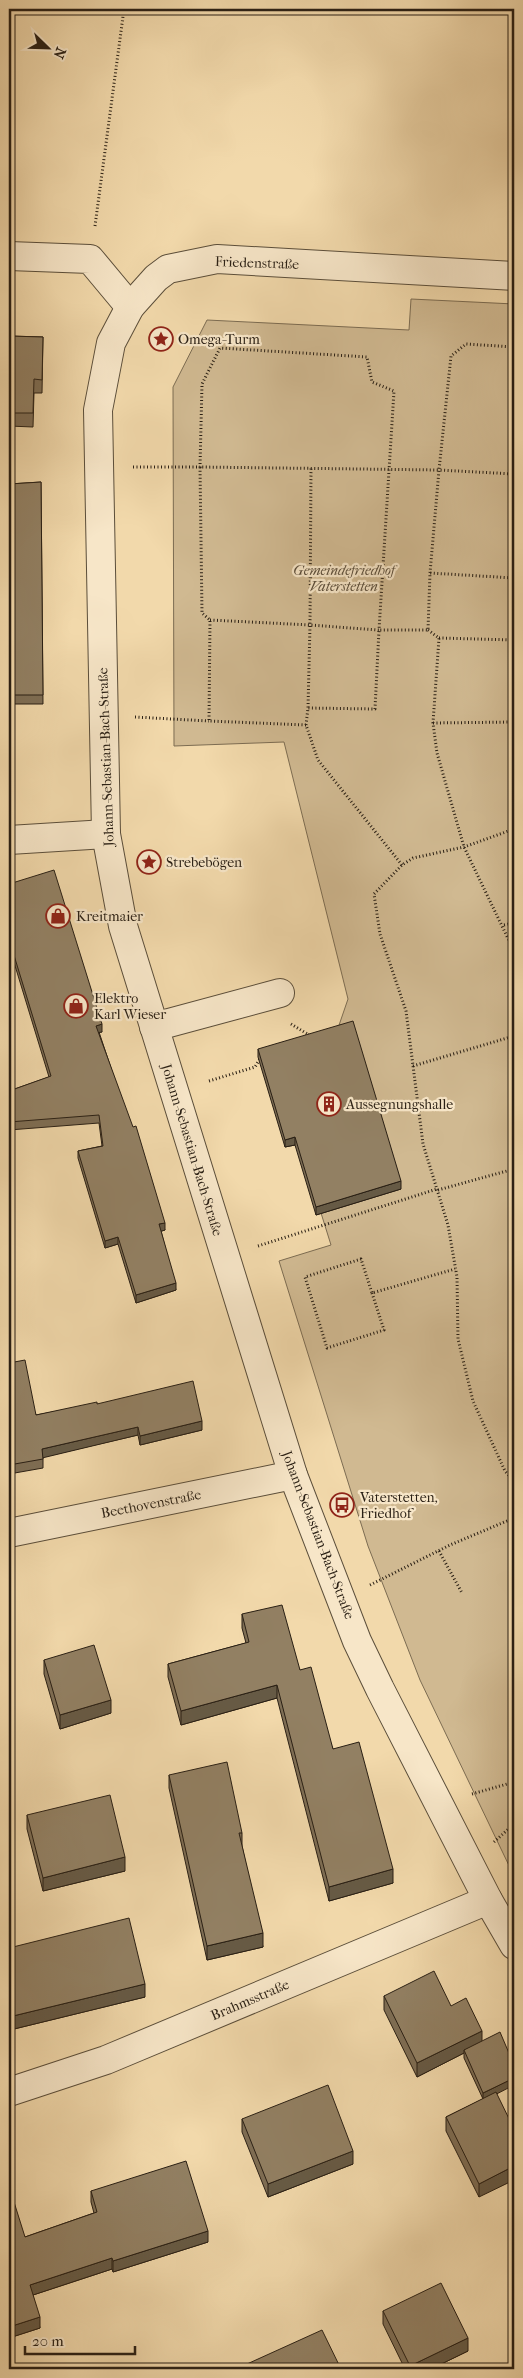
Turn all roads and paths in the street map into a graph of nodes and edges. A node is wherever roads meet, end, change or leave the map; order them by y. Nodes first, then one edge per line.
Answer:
1 (124, 9) edge
2 (9, 256) edge
3 (90, 259) junction
4 (514, 276) edge
5 (130, 308) junction
6 (514, 347) edge
7 (200, 467) junction
8 (134, 468) dead end
9 (311, 468) junction
10 (389, 470) junction
11 (439, 470) junction
12 (514, 474) edge
13 (430, 573) junction
14 (514, 578) edge
15 (210, 620) junction
16 (310, 625) junction
17 (379, 630) junction
18 (428, 630) junction
19 (439, 638) junction
20 (514, 640) edge
21 (308, 708) junction
22 (134, 717) dead end
23 (210, 722) junction
24 (514, 722) edge
25 (433, 723) junction
26 (306, 725) junction
27 (514, 830) edge
28 (106, 834) junction
29 (9, 840) edge
30 (464, 847) junction
31 (402, 865) junction
32 (514, 923) edge
33 (504, 926) junction
34 (514, 951) edge
35 (280, 993) dead end
36 (290, 1023) dead end
37 (154, 1027) junction
38 (514, 1036) edge
39 (301, 1037) edge
40 (262, 1054) edge
41 (413, 1066) junction
42 (209, 1082) dead end
43 (514, 1168) edge
44 (437, 1189) junction
45 (258, 1246) dead end
46 (455, 1269) junction
47 (372, 1294) junction
48 (293, 1475) junction
49 (514, 1481) edge
50 (514, 1518) edge
51 (9, 1533) edge
52 (439, 1551) junction
53 (368, 1586) dead end
54 (462, 1592) dead end
55 (514, 1782) edge
56 (467, 1796) dead end
57 (514, 1824) edge
58 (492, 1843) dead end
59 (488, 1900) junction
60 (514, 1945) edge
61 (9, 2092) edge

1 - 3 path
2 - 3 street
3 - 5 street
4 - 5 street, Friedenstraße
5 - 28 street, Johann-Sebastian-Bach-Straße
6 - 11 path
7 - 8 path
7 - 9 path
7 - 10 path
7 - 15 path
9 - 10 path
9 - 16 path
10 - 11 path
10 - 17 path
11 - 12 path
11 - 13 path
13 - 14 path
13 - 18 path
15 - 16 path
15 - 23 path
16 - 17 path
16 - 21 path
17 - 18 path
17 - 21 path
18 - 19 path
19 - 20 path
19 - 25 path
21 - 26 path
22 - 23 path
23 - 26 path
24 - 25 path
25 - 30 path
26 - 31 path
27 - 30 path
28 - 29 street
28 - 37 street, Johann-Sebastian-Bach-Straße
30 - 31 path
30 - 33 path
31 - 41 path
32 - 33 path
33 - 34 path
35 - 37 street
36 - 39 path
37 - 48 street, Johann-Sebastian-Bach-Straße
38 - 41 path
40 - 42 path
41 - 44 path
43 - 44 path
44 - 45 path
44 - 46 path
46 - 47 path
46 - 49 path
47 - 47 path
48 - 51 street, Beethovenstraße
48 - 59 street, Johann-Sebastian-Bach-Straße
50 - 52 path
52 - 53 path
52 - 54 path
55 - 56 path
57 - 58 path
59 - 60 street, Johann-Sebastian-Bach-Straße
59 - 61 street, Brahmsstraße

